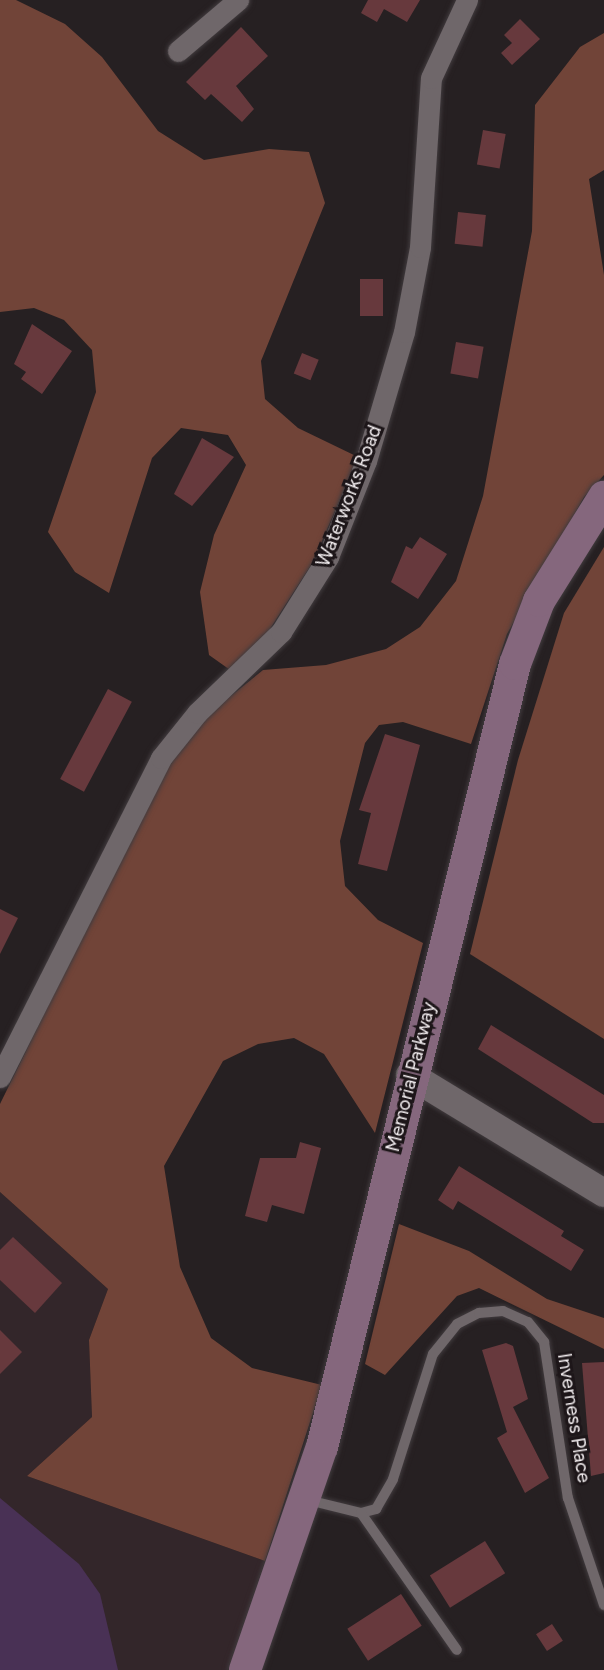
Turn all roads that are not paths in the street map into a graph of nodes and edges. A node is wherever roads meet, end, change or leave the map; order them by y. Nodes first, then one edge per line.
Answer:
1 (238, 0) edge
2 (467, 0) edge
3 (178, 51) dead end
4 (604, 497) edge
5 (410, 1075) junction
6 (0, 1077) edge
7 (604, 1193) edge
8 (305, 1500) junction
9 (361, 1513) junction
10 (604, 1605) edge
11 (457, 1650) dead end
12 (245, 1670) edge

1 - 3 street
2 - 6 street, Waterworks Road
4 - 5 main road, Memorial Parkway
5 - 7 street
5 - 8 main road, Memorial Parkway
8 - 9 lane
8 - 12 main road, Memorial Parkway
9 - 10 lane, Inverness Place
9 - 11 lane

